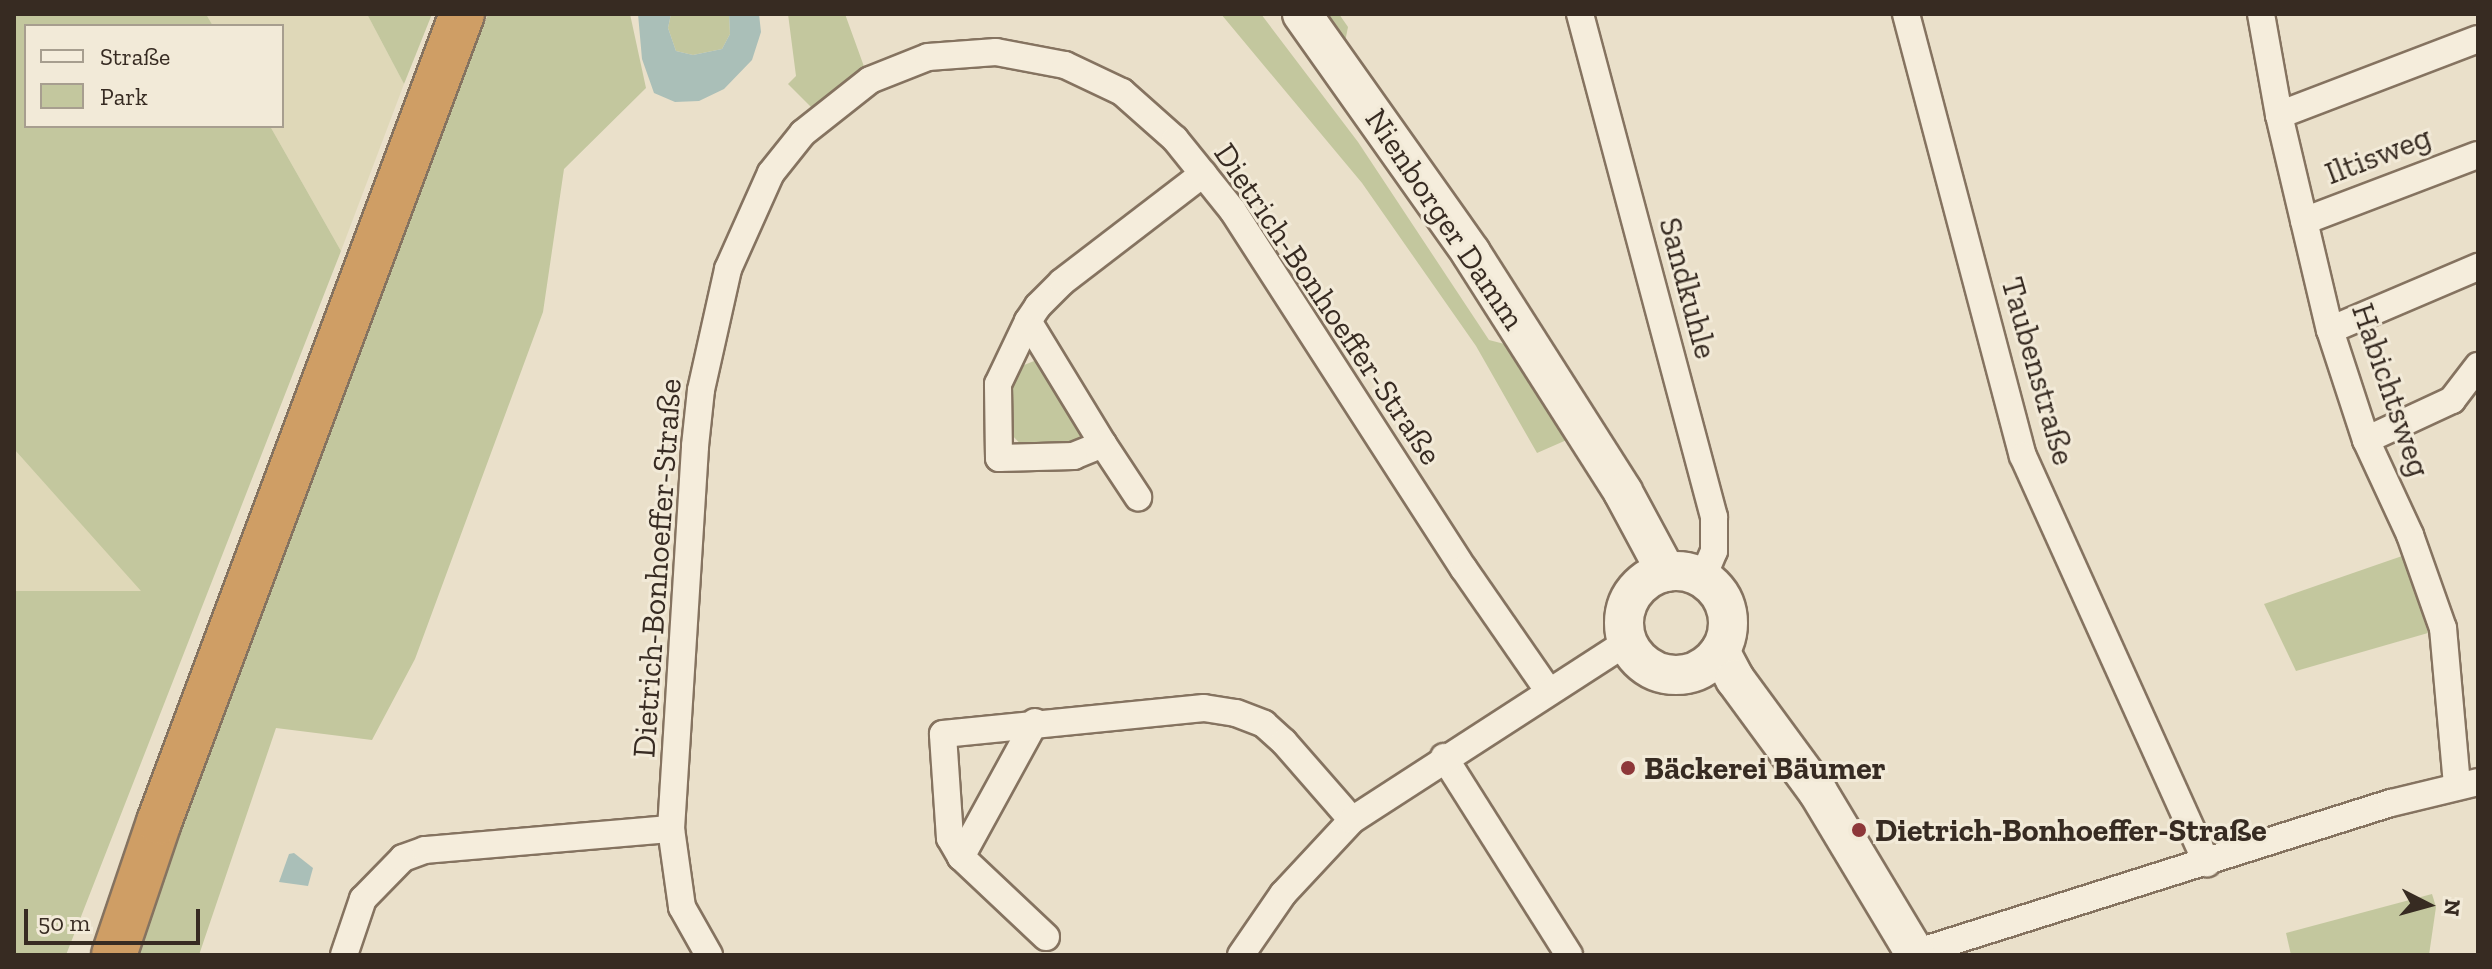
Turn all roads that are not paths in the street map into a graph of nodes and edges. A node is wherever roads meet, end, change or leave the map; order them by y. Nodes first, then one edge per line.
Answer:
1 (462, 14) edge
2 (1302, 14) edge
3 (1580, 14) edge
4 (1906, 14) edge
5 (2261, 14) edge
6 (2478, 39) edge
7 (2279, 115) junction
8 (2478, 155) edge
9 (1203, 174) junction
10 (2304, 221) junction
11 (2478, 267) edge
12 (1028, 321) junction
13 (2330, 330) junction
14 (2478, 366) edge
15 (2366, 440) junction
16 (1103, 444) junction
17 (1138, 497) dead end
18 (1670, 579) junction
19 (1627, 642) junction
20 (1707, 661) junction
21 (1547, 689) junction
22 (1035, 722) junction
23 (1444, 757) junction
24 (2468, 784) edge
25 (1352, 820) junction
26 (671, 829) junction
27 (961, 857) junction
28 (2207, 863) junction
29 (1046, 937) dead end
30 (1915, 954) edge
31 (114, 955) edge
32 (344, 955) edge
33 (709, 955) edge
34 (1241, 955) edge
35 (1569, 955) edge

1 - 31 highway
2 - 18 street, Nienborger Damm
3 - 18 street, Sandkuhle
4 - 28 street, Taubenstraße
5 - 7 street, Habichtsweg
6 - 7 street
7 - 10 street, Habichtsweg
8 - 10 street, Iltisweg
9 - 12 street
9 - 21 street, Dietrich-Bonhoeffer-Straße
9 - 26 street, Dietrich-Bonhoeffer-Straße
10 - 13 street, Habichtsweg
11 - 13 street
12 - 16 street
12 - 16 street
13 - 15 street, Habichtsweg
14 - 15 street
15 - 24 street, Habichtsweg
16 - 17 street
18 - 19 street
18 - 20 street
19 - 20 street
19 - 21 street
20 - 30 street
21 - 23 street
22 - 25 street
22 - 27 street
22 - 27 street
23 - 25 street
23 - 35 street
24 - 28 street
25 - 34 street
26 - 32 street
26 - 33 street, Dietrich-Bonhoeffer-Straße
27 - 29 street
28 - 30 street

